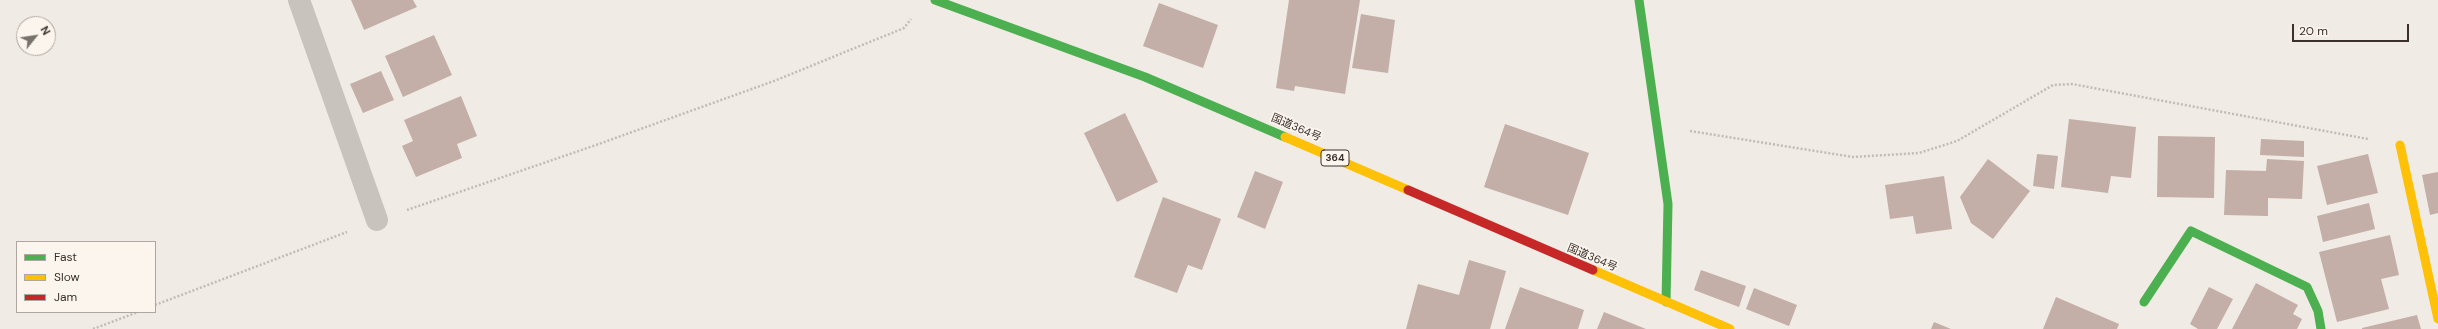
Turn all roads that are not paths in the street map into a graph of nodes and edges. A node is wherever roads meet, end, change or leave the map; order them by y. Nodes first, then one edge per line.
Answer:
1 (299, 0) edge
2 (935, 0) edge
3 (1639, 0) edge
4 (2400, 145) road end
5 (377, 220) road end
6 (1666, 302) junction
7 (2144, 302) dead end
8 (2438, 319) edge
9 (1730, 329) edge
10 (2321, 329) edge

1 - 5 lane
2 - 6 main road, 国道364号 / 364
3 - 6 main road
4 - 8 main road
6 - 9 main road, 国道364号 / 364
7 - 10 main road

